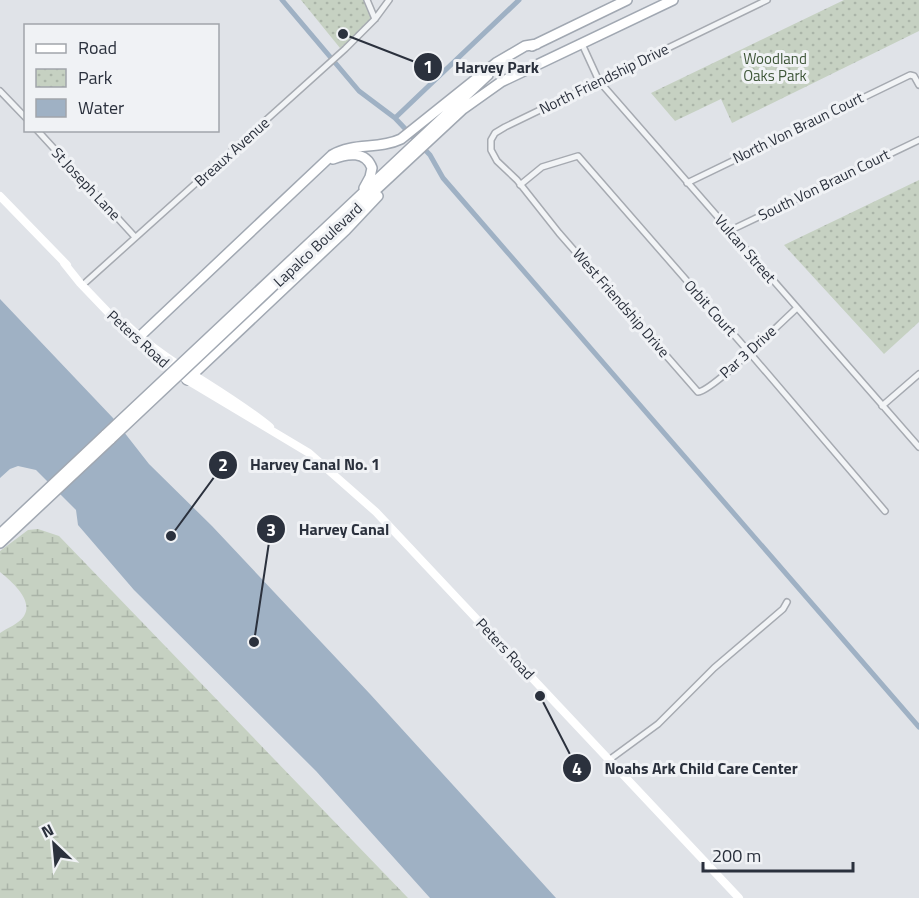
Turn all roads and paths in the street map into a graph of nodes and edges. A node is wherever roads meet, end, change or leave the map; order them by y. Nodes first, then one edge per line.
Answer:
1 (367, 0) edge
2 (389, 0) edge
3 (627, 0) edge
4 (632, 0) edge
5 (673, 0) edge
6 (767, 0) edge
7 (375, 19) junction
8 (629, 21) junction
9 (561, 32) junction
10 (582, 44) junction
11 (563, 53) junction
12 (599, 81) junction
13 (919, 85) edge
14 (0, 91) edge
15 (24, 116) edge
16 (39, 132) edge
17 (423, 135) junction
18 (919, 140) edge
19 (413, 151) junction
20 (321, 166) junction
21 (519, 183) junction
22 (687, 183) junction
23 (0, 196) edge
24 (359, 196) junction
25 (729, 231) junction
26 (135, 237) junction
27 (320, 238) junction
28 (64, 262) junction
29 (86, 282) junction
30 (796, 308) junction
31 (138, 338) junction
32 (750, 352) junction
33 (919, 374) edge
34 (189, 377) junction
35 (698, 392) joint
36 (882, 406) junction
37 (919, 447) edge
38 (885, 511) dead end
39 (0, 534) edge
40 (0, 543) edge
41 (787, 602) dead end
42 (609, 760) junction
43 (739, 898) edge

1 - 7 street
2 - 7 street, Breaux Avenue
3 - 9 main road
4 - 8 main road
5 - 8 main road, Lapalco Boulevard
6 - 12 street, North Friendship Drive
7 - 26 street, Breaux Avenue
8 - 10 main road, Lapalco Boulevard
9 - 11 main road
9 - 17 main road
10 - 11 main road, Lapalco Boulevard
10 - 12 street, Vulcan Street
11 - 17 main road, Lapalco Boulevard
12 - 21 street, North Friendship Drive
12 - 22 street, Vulcan Street
13 - 22 street, North Von Braun Court
14 - 15 street
16 - 26 street, St Joseph Lane
17 - 19 main road, Lapalco Boulevard
17 - 20 main road
18 - 25 street, South Von Braun Court
19 - 24 main road, Lapalco Boulevard
19 - 27 main road, Lapalco Boulevard
19 - 34 main road
20 - 24 main road
20 - 31 main road
21 - 32 street, Orbit Court
21 - 35 street, West Friendship Drive
22 - 25 street, Vulcan Street
23 - 28 main road, Peters Road
24 - 27 main road, Lapalco Boulevard
25 - 30 street, Vulcan Street
26 - 29 street, Breaux Avenue
27 - 39 main road, Lapalco Boulevard, bridge
27 - 40 main road, Lapalco Boulevard, bridge
28 - 29 main road, Peters Road
28 - 31 main road, Peters Road
29 - 31 main road, Peters Road
30 - 32 street, Par 3 Drive
30 - 36 street, Vulcan Street
31 - 34 main road, Peters Road
32 - 35 street, Par 3 Drive
32 - 38 street, Orbit Court
33 - 36 street
34 - 42 main road, Peters Road
36 - 37 street, Vulcan Street
41 - 42 street
42 - 43 main road, Peters Road

